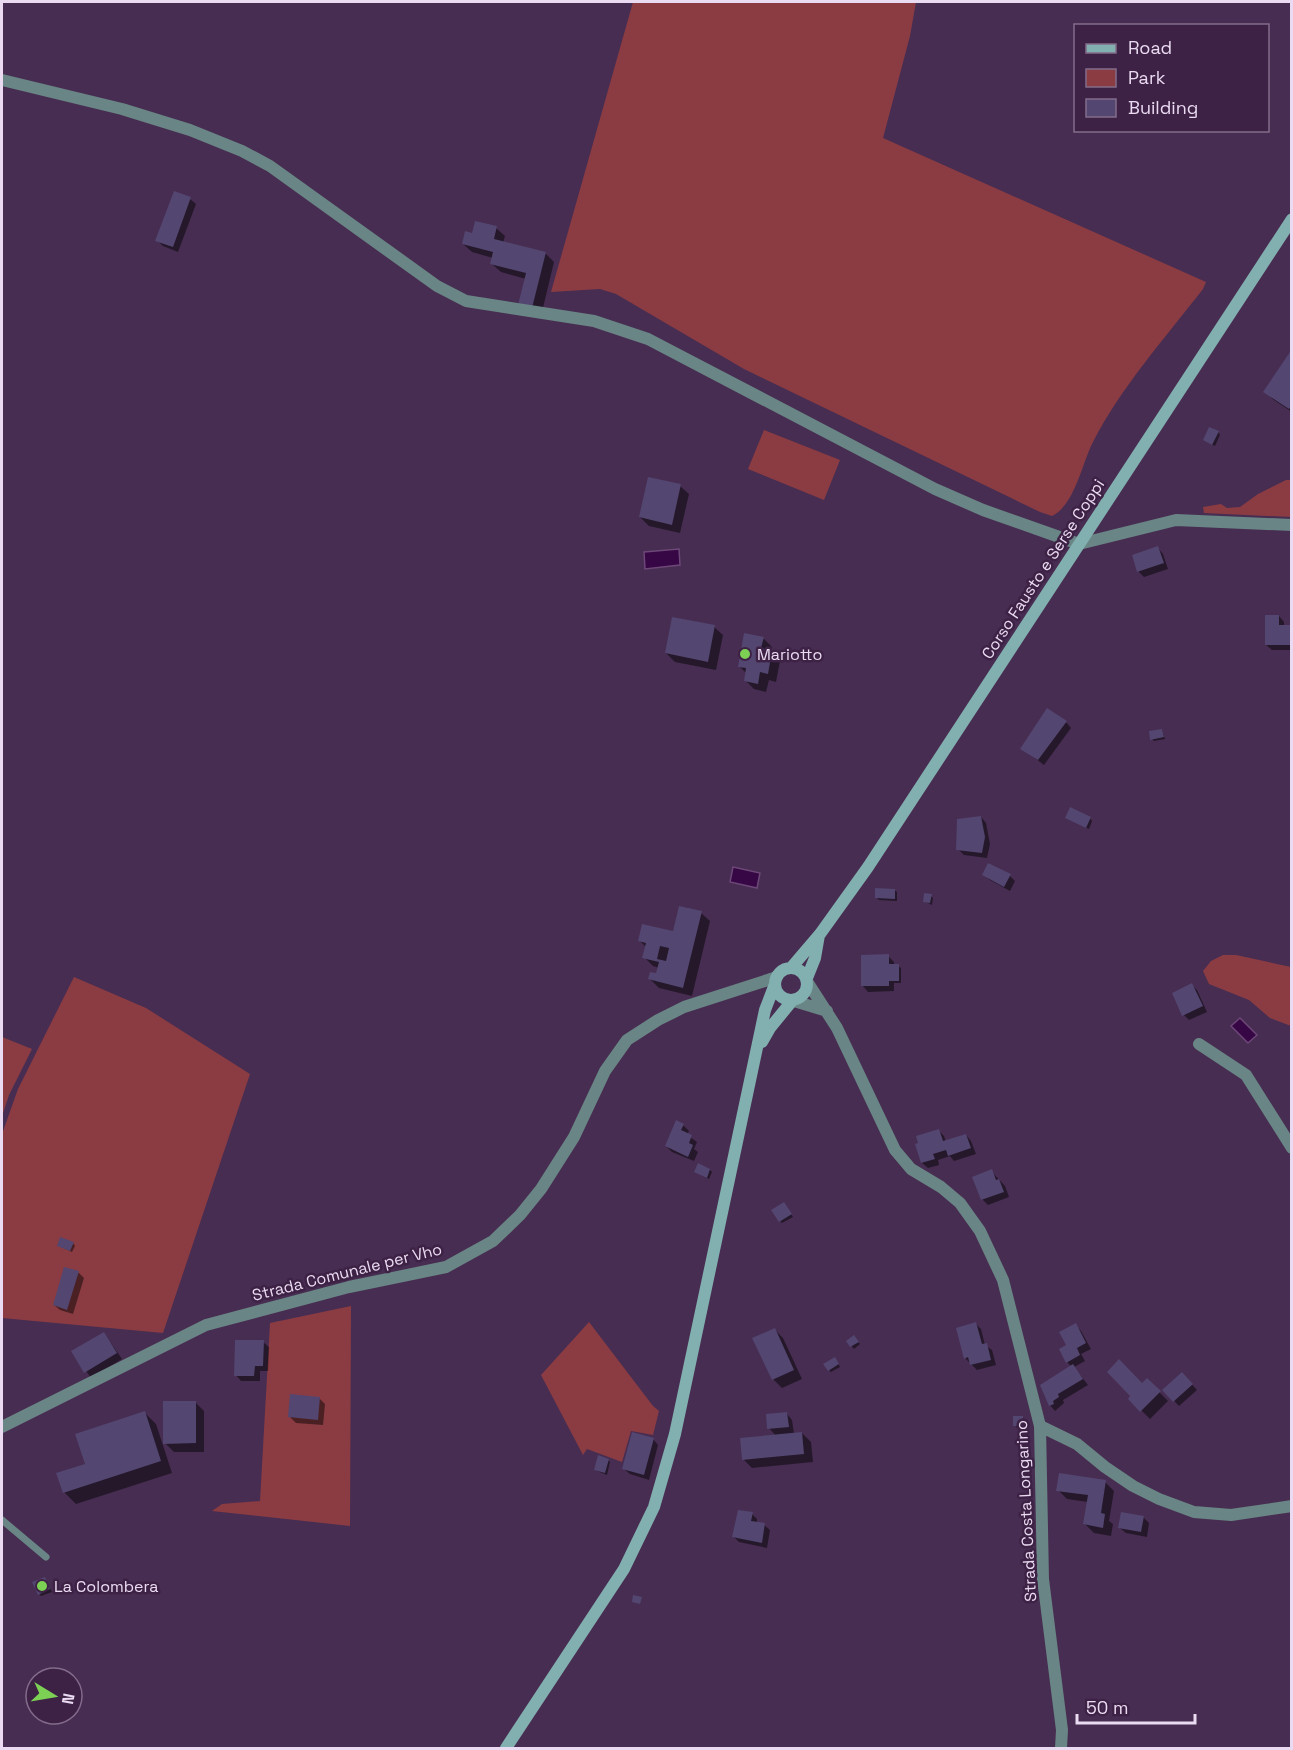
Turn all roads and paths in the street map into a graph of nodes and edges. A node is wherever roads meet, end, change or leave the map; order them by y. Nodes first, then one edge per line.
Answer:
1 (2, 80) edge
2 (1292, 219) edge
3 (1292, 525) edge
4 (1079, 544) junction
5 (820, 934) junction
6 (791, 968) junction
7 (776, 980) junction
8 (808, 981) junction
9 (793, 1001) junction
10 (827, 1011) junction
11 (1199, 1044) dead end
12 (756, 1053) junction
13 (1292, 1148) edge
14 (1040, 1426) junction
15 (2, 1427) edge
16 (1292, 1506) edge
17 (2, 1520) edge
18 (46, 1557) dead end
19 (506, 1749) edge
20 (1061, 1749) edge

1 - 4 street
2 - 4 street, Corso Fausto e Serse Coppi
3 - 4 street
4 - 5 street, Corso Fausto e Serse Coppi
5 - 6 street, Corso Fausto e Serse Coppi
5 - 8 street
6 - 7 street
6 - 8 street
7 - 9 street
7 - 12 street
7 - 15 street, Strada Comunale per Vho
8 - 9 street
8 - 10 street, Strada Costa Longarino
9 - 10 street
9 - 12 street
10 - 14 street, Strada Costa Longarino
11 - 13 street
12 - 19 street
14 - 16 street
14 - 20 street, Strada Costa Longarino
17 - 18 lane

